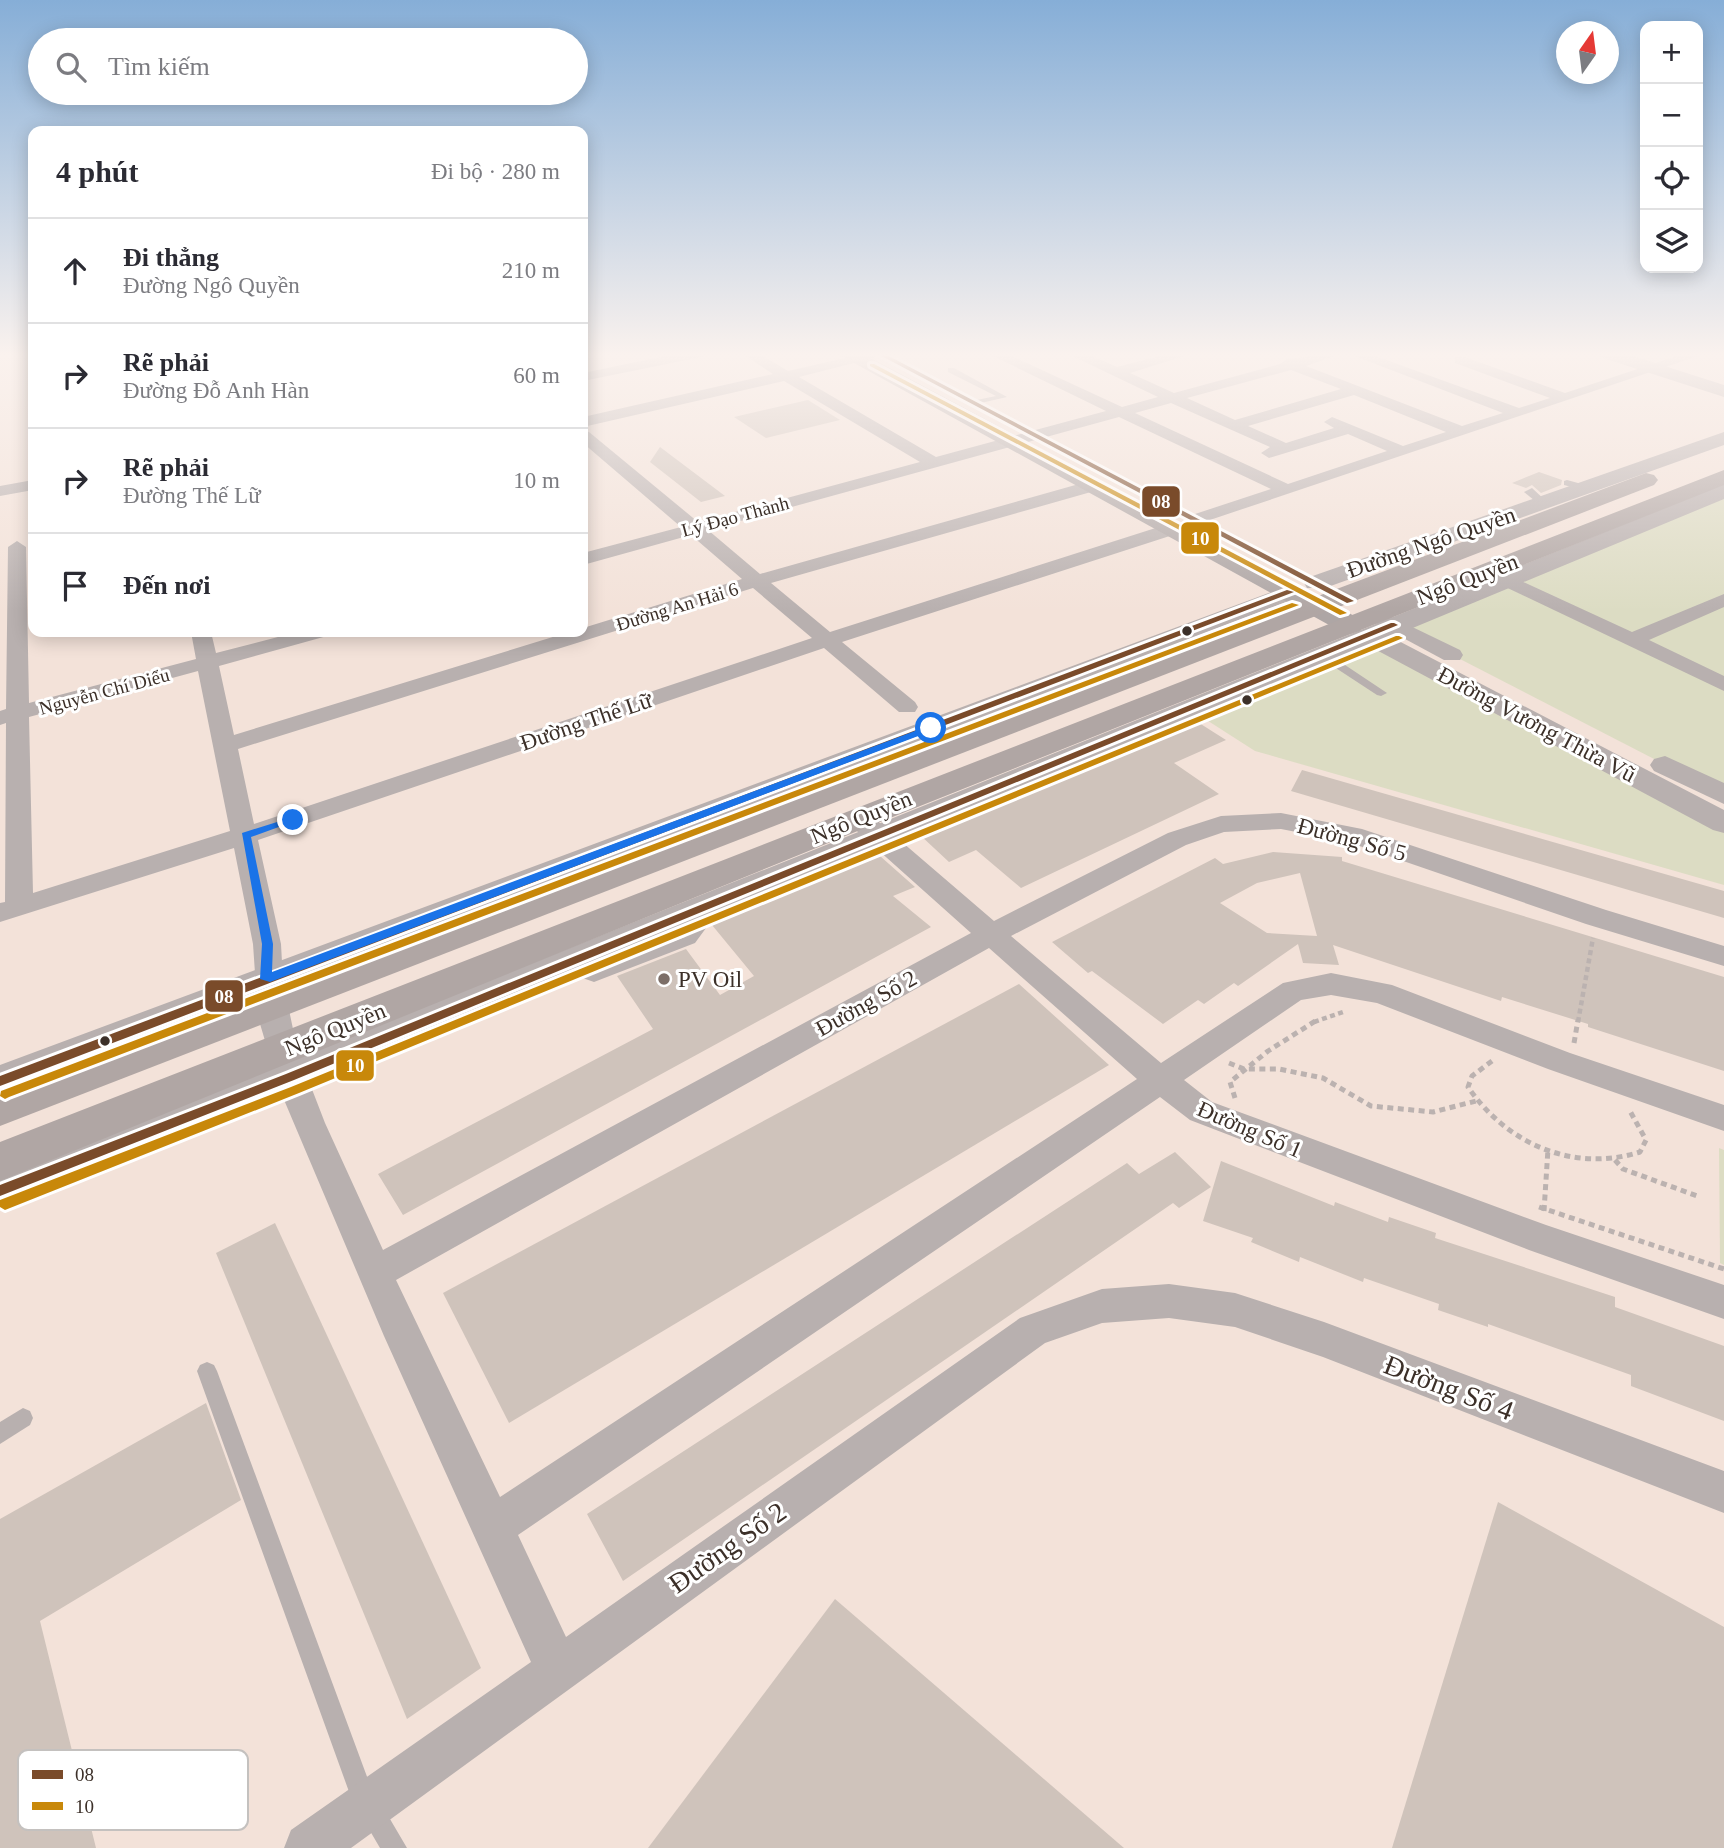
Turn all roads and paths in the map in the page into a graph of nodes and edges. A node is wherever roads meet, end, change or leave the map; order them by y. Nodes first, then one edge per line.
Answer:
1 (588, 439) edge
2 (894, 439) edge
3 (1004, 439) edge
4 (1016, 439) edge
5 (1041, 439) edge
6 (1176, 439) edge
7 (1265, 439) edge
8 (1315, 439) edge
9 (1373, 439) edge
10 (1441, 439) edge
11 (1720, 439) edge
12 (1008, 442) junction
13 (1285, 448) junction
14 (1404, 452) junction
15 (1724, 452) edge
16 (932, 462) junction
17 (1233, 465) junction
18 (1724, 477) edge
19 (28, 486) edge
20 (1092, 486) junction
21 (1287, 490) junction
22 (0, 491) edge
23 (1724, 491) edge
24 (1184, 524) junction
25 (690, 528) junction
26 (17, 547) edge
27 (588, 555) edge
28 (1504, 579) junction
29 (755, 581) junction
30 (1724, 600) edge
31 (1343, 609) junction
32 (588, 633) edge
33 (202, 637) edge
34 (302, 637) edge
35 (574, 637) edge
36 (827, 639) junction
37 (1631, 640) junction
38 (1323, 655) junction
39 (1452, 655) joint
40 (208, 664) junction
41 (1724, 684) edge
42 (1381, 693) dead end
43 (906, 707) dead end
44 (9, 716) edge
45 (225, 745) junction
46 (1724, 795) edge
47 (1724, 823) edge
48 (868, 827) junction
49 (246, 835) junction
50 (9, 910) edge
51 (1596, 917) junction
52 (990, 935) junction
53 (623, 940) junction
54 (1724, 956) edge
55 (270, 991) junction
56 (1353, 1012) dead end
57 (1202, 1052) junction
58 (1486, 1053) dead end
59 (286, 1064) junction
60 (1570, 1065) junction
61 (1244, 1069) junction
62 (1159, 1080) junction
63 (0, 1081) edge
64 (1476, 1101) junction
65 (1623, 1101) dead end
66 (1241, 1102) dead end
67 (0, 1108) edge
68 (1724, 1118) edge
69 (1548, 1149) junction
70 (1614, 1160) junction
71 (0, 1162) edge
72 (0, 1191) edge
73 (1700, 1197) dead end
74 (1531, 1204) dead end
75 (1543, 1224) junction
76 (1724, 1269) edge
77 (374, 1273) junction
78 (1169, 1301) joint
79 (1724, 1302) edge
80 (207, 1371) dead end
81 (23, 1418) dead end
82 (0, 1434) edge
83 (1724, 1492) edge
84 (492, 1527) junction
85 (557, 1668) junction
86 (367, 1806) junction
87 (309, 1848) edge
88 (394, 1848) edge

1 - 25 street
2 - 16 street
3 - 12 main road
4 - 12 street, Lý Đạo Thành
5 - 24 main road
6 - 17 street
7 - 13 street
8 - 13 street
9 - 14 street
10 - 14 street, Đường Thế Lữ
11 - 31 street, Đường Ngô Quyền
12 - 16 street, Lý Đạo Thành
12 - 20 main road
13 - 17 street
14 - 21 street, Đường Thế Lữ
15 - 31 highway, Ngô Quyền
16 - 25 street, Lý Đạo Thành
17 - 21 street
18 - 31 highway, Ngô Quyền
19 - 22 street
20 - 24 main road
20 - 29 street, Đường An Hải 6
21 - 24 street, Đường Thế Lữ
23 - 28 street, Đường Ngô Quyền
24 - 31 main road
24 - 36 street, Đường Thế Lữ
25 - 27 street, Lý Đạo Thành
25 - 29 street
26 - 44 street
28 - 31 street, Đường Ngô Quyền
28 - 37 street
29 - 32 street, Đường An Hải 6
29 - 36 street
30 - 37 street
31 - 38 street, Đường Ngô Quyền
31 - 39 street, Đường Vương Thừa Vũ
31 - 47 street, Đường Vương Thừa Vũ
31 - 48 highway, Ngô Quyền
31 - 55 highway, Ngô Quyền
33 - 40 street
34 - 40 street
35 - 45 street, Đường An Hải 6
36 - 43 street
36 - 49 street, Đường Thế Lữ
37 - 41 street
38 - 42 lane
38 - 48 street, Đường Ngô Quyền
39 - 46 street, Đường Vương Thừa Vũ
40 - 44 street, Nguyễn Chí Diểu
40 - 45 street
44 - 50 street
45 - 49 street
48 - 52 street, Đường Số 1
48 - 53 highway, Ngô Quyền
48 - 53 street, Đường Ngô Quyền
49 - 50 street, Đường Thế Lữ
49 - 55 street
51 - 52 street, Đường Số 5
51 - 54 street, Đường Số 5
51 - 60 path
52 - 62 street, Đường Số 1
52 - 77 street, Đường Số 2
53 - 59 highway, Ngô Quyền
53 - 59 street, Đường Ngô Quyền
55 - 59 street
55 - 63 street
55 - 67 highway, Ngô Quyền
56 - 61 path
57 - 60 street
57 - 61 path
57 - 62 street
58 - 64 path
59 - 71 highway, Ngô Quyền
59 - 72 street, Đường Ngô Quyền
59 - 77 street
60 - 68 street
61 - 64 path
61 - 66 path
62 - 75 street, Đường Số 1
62 - 84 street
64 - 69 path
65 - 70 path
69 - 70 path
69 - 75 path
70 - 73 path
74 - 75 path
75 - 76 path
75 - 79 street, Đường Số 1
77 - 84 street
78 - 83 street, Đường Số 4
78 - 85 street, Đường Số 2
80 - 86 lane
81 - 82 lane
84 - 85 street
85 - 86 street, Đường Số 2
86 - 87 street, Đường Số 2
86 - 88 lane

